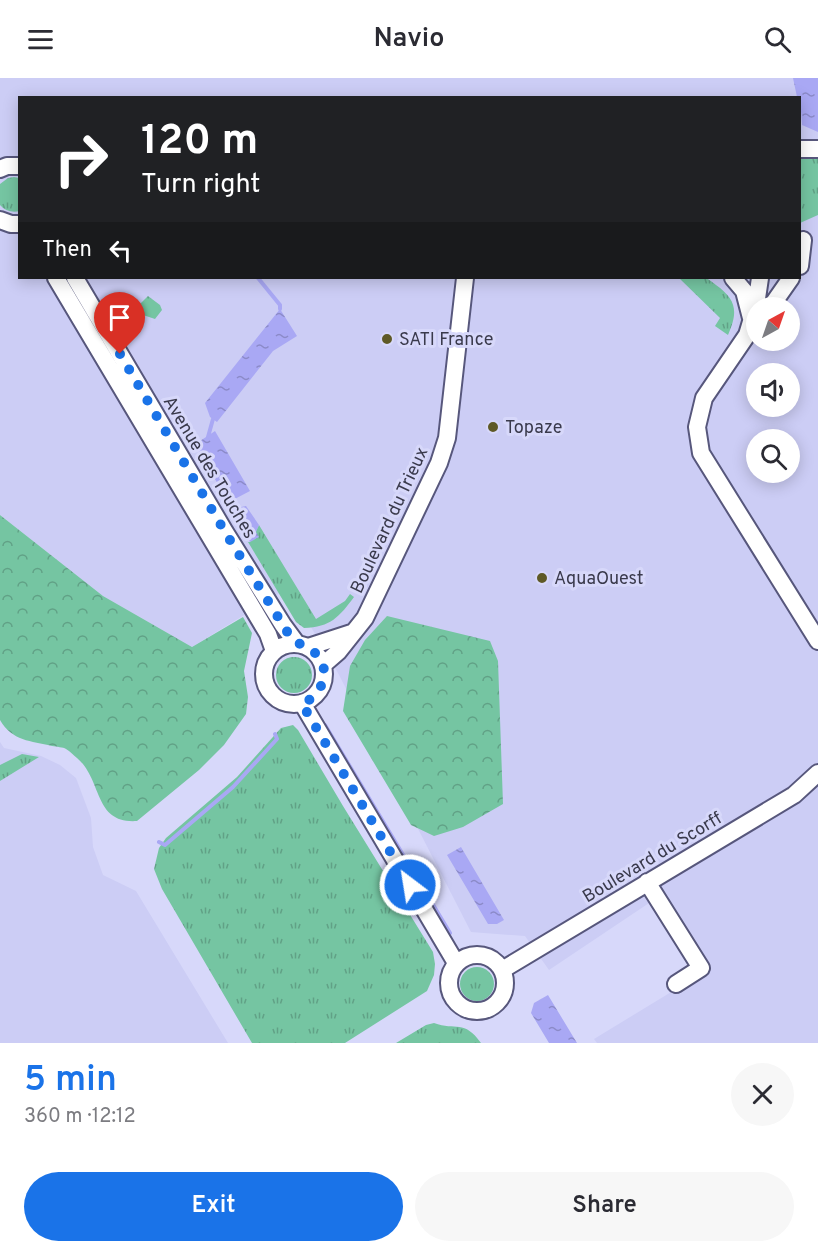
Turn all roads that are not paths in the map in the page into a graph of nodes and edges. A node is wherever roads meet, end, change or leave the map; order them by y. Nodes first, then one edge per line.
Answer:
1 (818, 149) edge
2 (801, 150) edge
3 (0, 220) edge
4 (18, 224) edge
5 (807, 238) edge
6 (801, 262) edge
7 (57, 279) edge
8 (76, 279) edge
9 (465, 279) edge
10 (734, 279) edge
11 (760, 279) edge
12 (790, 279) edge
13 (757, 297) edge
14 (778, 297) edge
15 (746, 300) edge
16 (746, 337) edge
17 (354, 632) junction
18 (818, 641) edge
19 (302, 646) junction
20 (274, 651) junction
21 (323, 665) junction
22 (302, 704) junction
23 (818, 773) edge
24 (647, 882) junction
25 (456, 963) junction
26 (502, 970) junction
27 (676, 984) dead end

1 - 2 street
3 - 4 street
5 - 6 street
7 - 20 street, Avenue des Touches
8 - 19 street, Avenue des Touches
9 - 17 street, Boulevard du Trieux
10 - 15 street
11 - 13 street
12 - 14 street
16 - 18 street
17 - 19 street
17 - 21 street, Boulevard du Trieux
19 - 20 street
19 - 21 street
20 - 22 street
21 - 22 street
22 - 25 street
23 - 24 street, Boulevard du Scorff
24 - 26 street, Boulevard du Scorff
24 - 27 street
25 - 26 street
25 - 26 street

